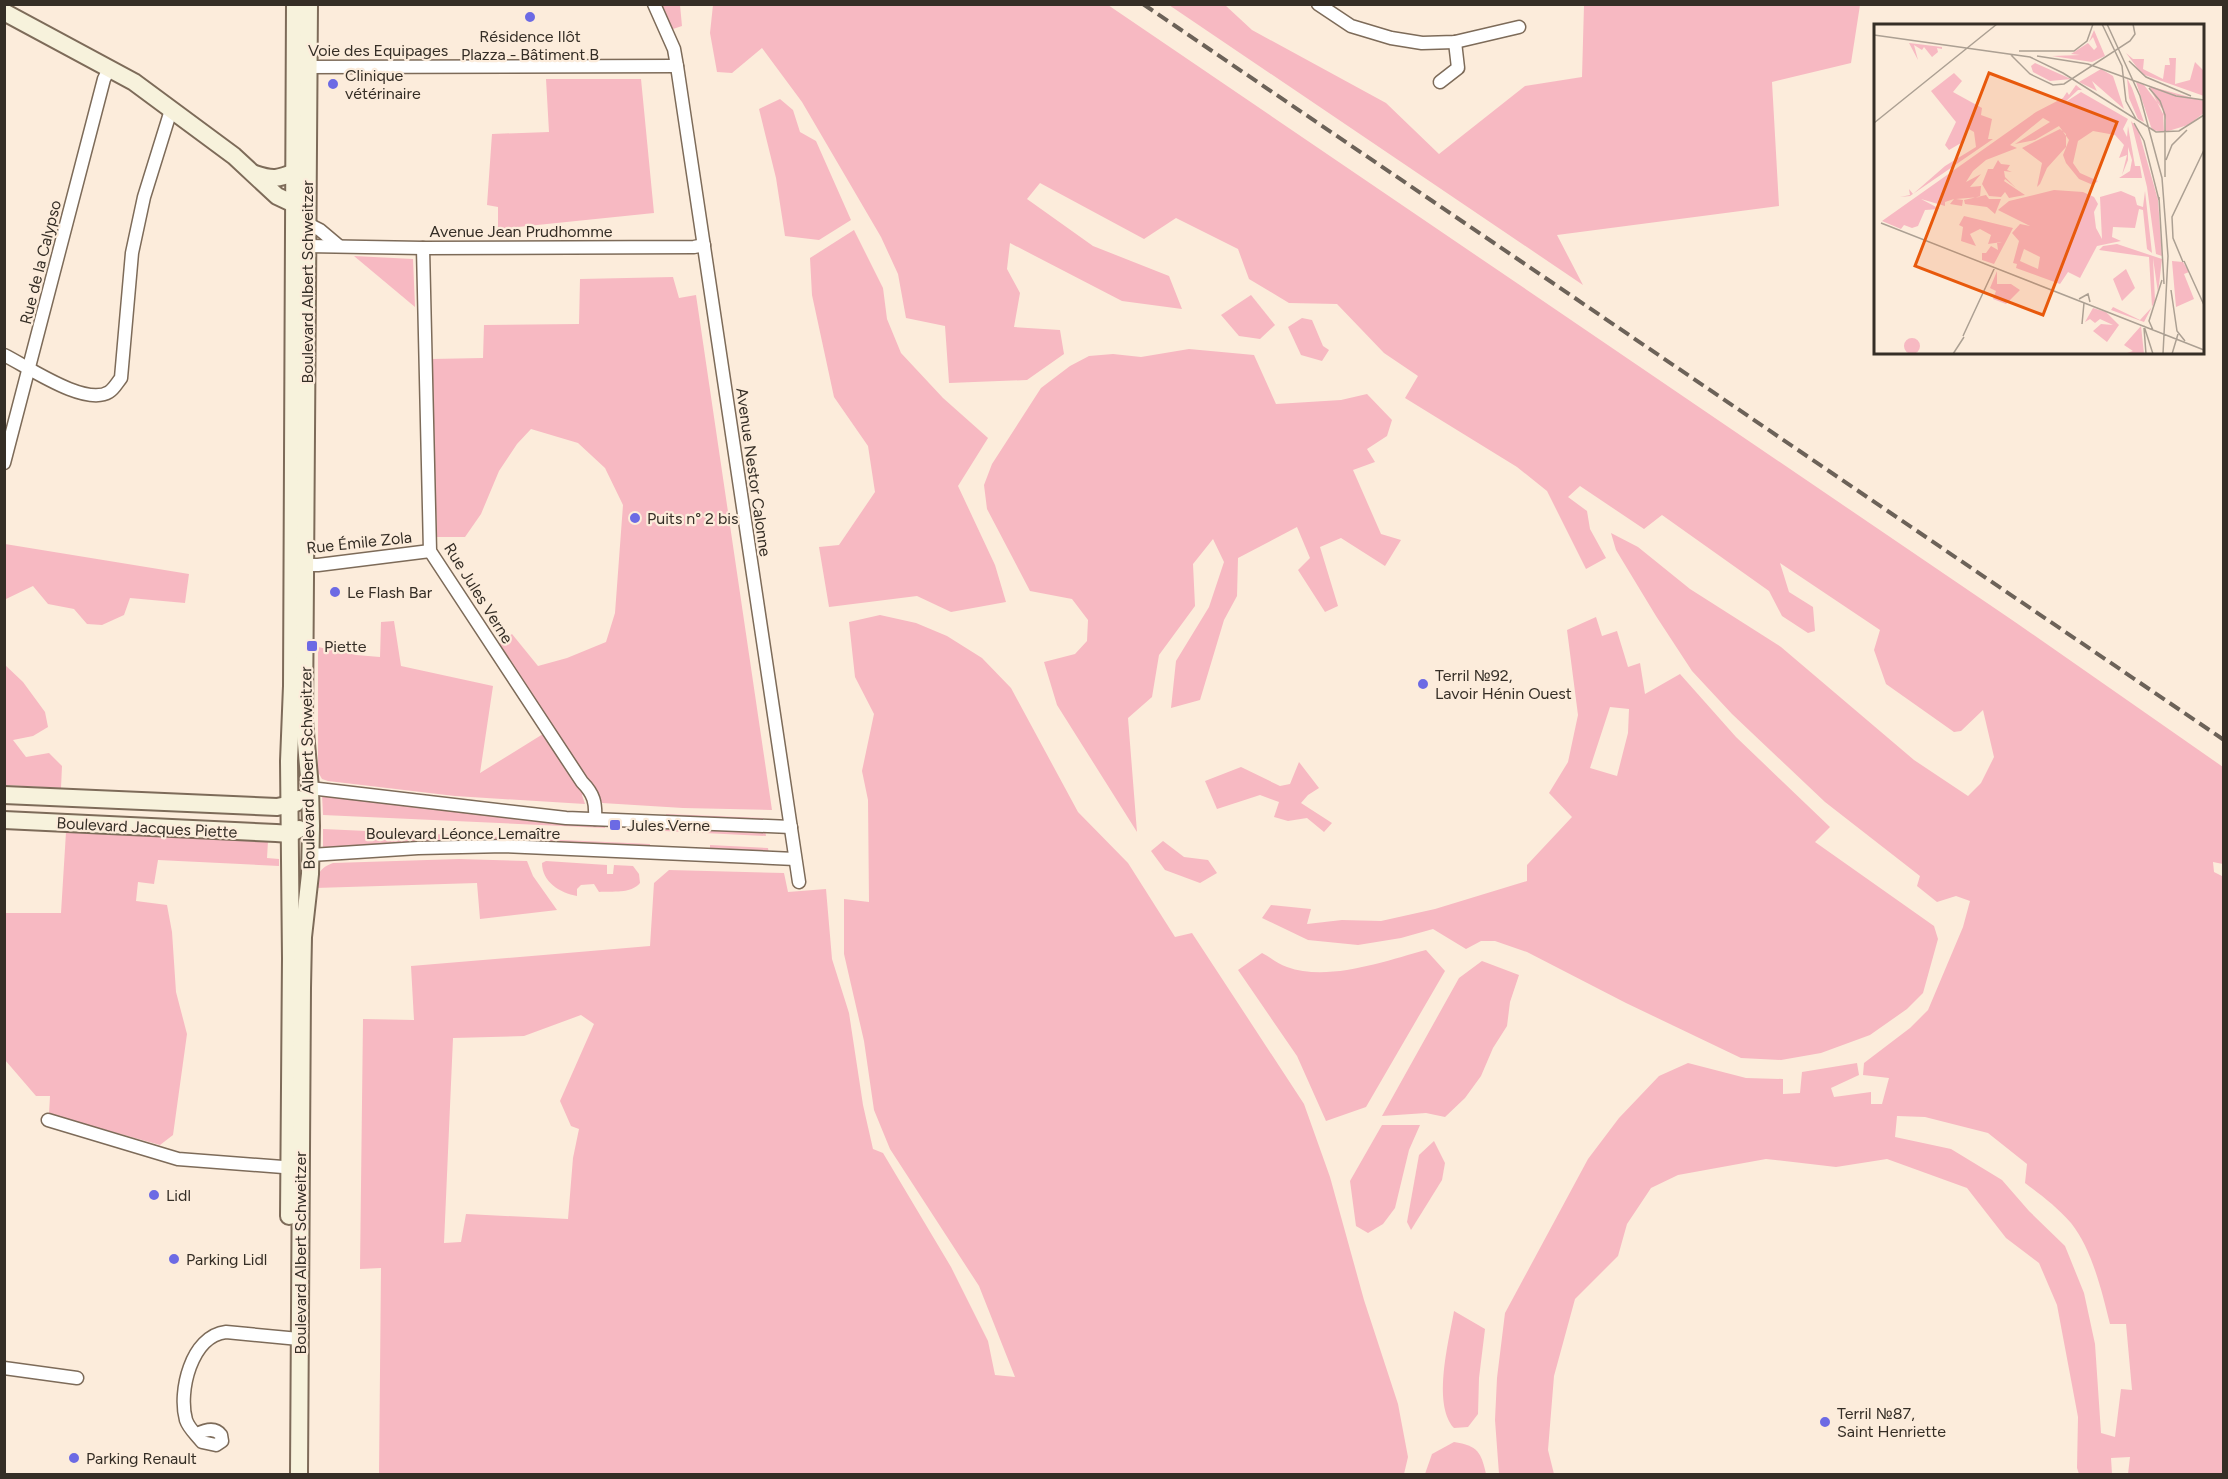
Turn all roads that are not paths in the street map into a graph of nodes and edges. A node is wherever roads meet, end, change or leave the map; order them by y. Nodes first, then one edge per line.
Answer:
1 (295, 4) edge
2 (309, 4) edge
3 (654, 4) edge
4 (1318, 4) edge
5 (4, 12) edge
6 (1520, 27) dead end
7 (1455, 42) junction
8 (677, 66) junction
9 (301, 67) junction
10 (109, 69) junction
11 (1440, 82) dead end
12 (171, 110) junction
13 (301, 172) junction
14 (255, 174) junction
15 (298, 202) junction
16 (308, 224) junction
17 (704, 245) junction
18 (308, 246) junction
19 (339, 246) junction
20 (423, 248) junction
21 (4, 355) edge
22 (30, 368) junction
23 (4, 463) edge
24 (430, 551) junction
25 (299, 565) junction
26 (4, 795) edge
27 (300, 796) junction
28 (595, 819) junction
29 (4, 820) edge
30 (791, 826) junction
31 (302, 838) junction
32 (795, 859) junction
33 (799, 882) dead end
34 (48, 1120) dead end
35 (295, 1168) junction
36 (294, 1339) junction
37 (4, 1368) edge
38 (77, 1378) dead end
39 (197, 1434) dead end
40 (288, 1474) edge
41 (299, 1474) edge

1 - 9 main road, Boulevard Albert Schweitzer
2 - 9 main road, Boulevard Albert Schweitzer
3 - 8 street, Avenue Nestor Calonne
4 - 7 street
5 - 10 main road
6 - 7 street
7 - 11 street
8 - 9 street, Voie des Equipages
8 - 17 street, Avenue Nestor Calonne
9 - 13 main road, Boulevard Albert Schweitzer
10 - 12 main road
10 - 22 street, Rue de la Calypso
12 - 14 main road
12 - 22 street
13 - 14 main road
13 - 15 main road, Boulevard Albert Schweitzer
13 - 16 main road, Boulevard Albert Schweitzer
14 - 15 main road
15 - 16 main road
15 - 18 main road
15 - 25 main road, Boulevard Albert Schweitzer
16 - 18 main road, Boulevard Albert Schweitzer
16 - 19 street
17 - 20 street, Avenue Jean Prudhomme
17 - 30 street, Avenue Nestor Calonne
18 - 19 street, Avenue Jean Prudhomme
18 - 25 main road, Boulevard Albert Schweitzer
19 - 20 street, Avenue Jean Prudhomme
20 - 24 street, Rue Jules Verne
21 - 22 street
22 - 23 street, Rue de la Calypso
24 - 25 street, Rue Émile Zola
24 - 28 street, Rue Jules Verne
25 - 27 main road, Boulevard Albert Schweitzer
25 - 27 main road, Boulevard Albert Schweitzer
26 - 27 main road, Boulevard Jacques Piette
27 - 28 street, Boulevard Léonce Lemaître
27 - 31 main road, Boulevard Albert Schweitzer
27 - 31 main road, Boulevard Albert Schweitzer
28 - 30 street, Boulevard Léonce Lemaître
29 - 31 main road, Boulevard Jacques Piette
30 - 32 street, Avenue Nestor Calonne
31 - 32 street, Boulevard Léonce Lemaître
31 - 35 main road, Boulevard Albert Schweitzer
31 - 35 main road, Boulevard Albert Schweitzer
32 - 33 street, Avenue Nestor Calonne
34 - 35 street
35 - 36 main road, Boulevard Albert Schweitzer
36 - 39 street
36 - 40 main road, Boulevard Albert Schweitzer
36 - 41 main road, Boulevard Albert Schweitzer
37 - 38 street

